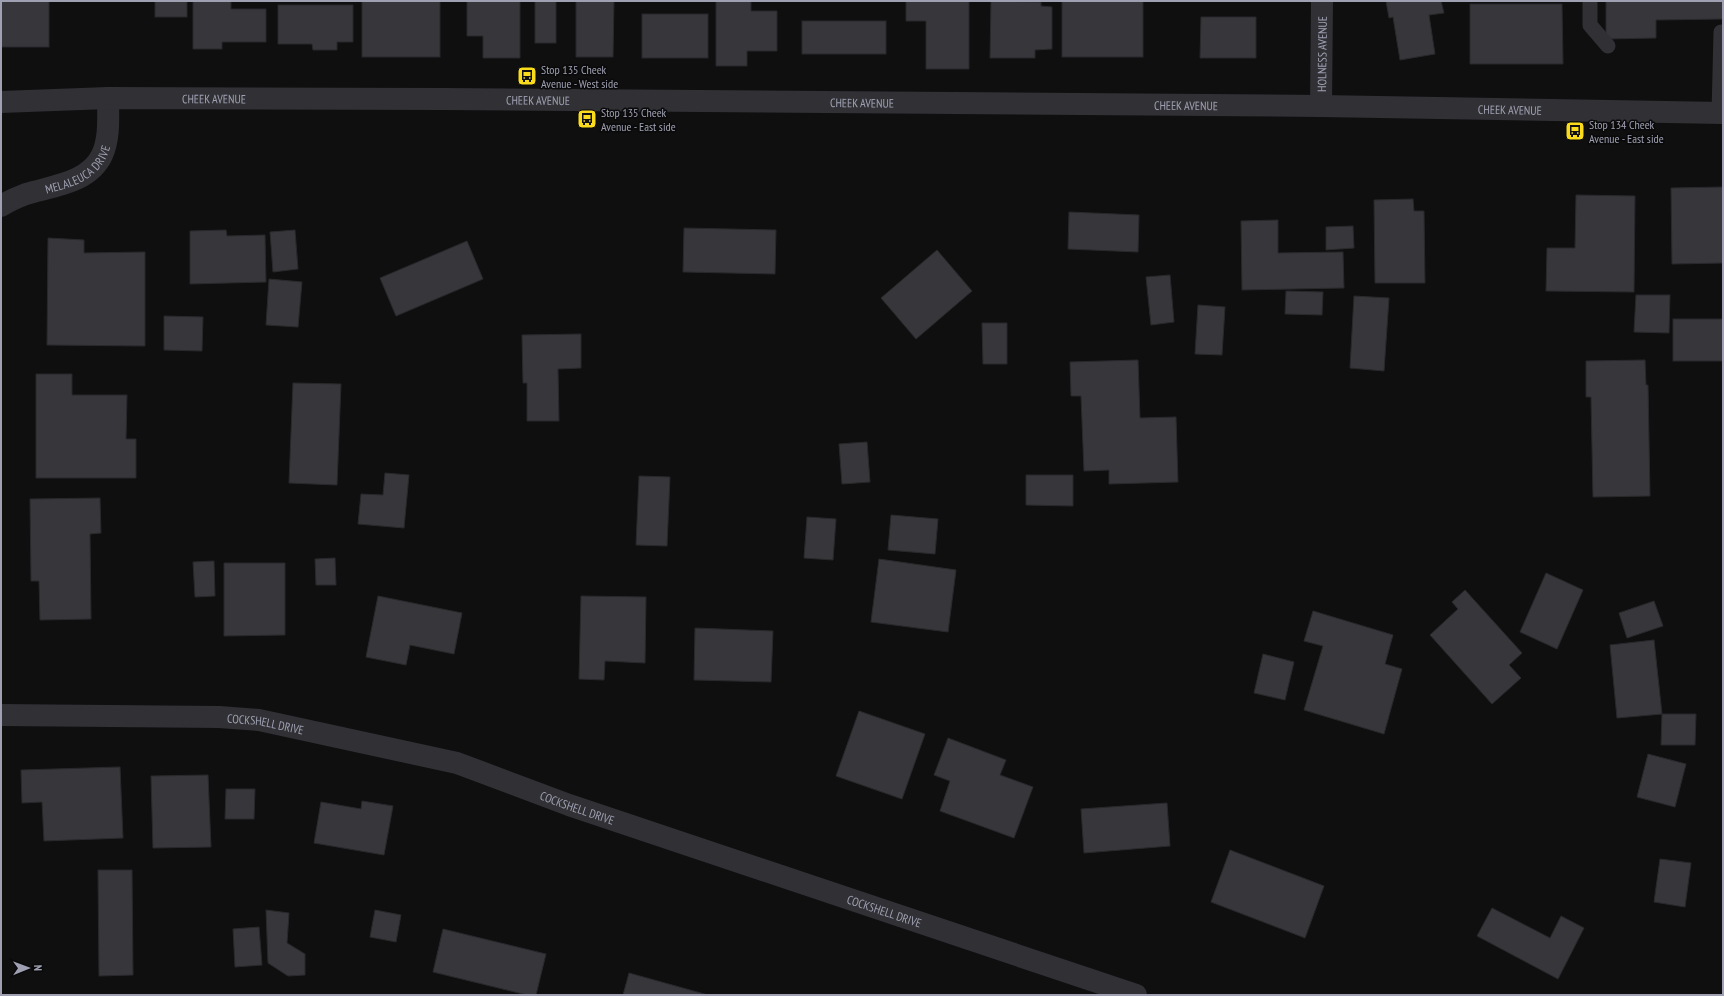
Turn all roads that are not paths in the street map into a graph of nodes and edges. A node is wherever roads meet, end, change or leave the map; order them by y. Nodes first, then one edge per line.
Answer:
1 (1322, 1) edge
2 (1590, 1) edge
3 (1721, 32) dead end
4 (1608, 46) dead end
5 (108, 98) junction
6 (1, 102) edge
7 (1321, 106) junction
8 (1721, 113) edge
9 (1, 206) edge
10 (1, 715) edge
11 (1136, 995) edge

1 - 7 street, HOLNESS AVENUE
2 - 4 lane
3 - 8 lane
5 - 6 street, CHEEK AVENUE
5 - 7 street, CHEEK AVENUE
5 - 9 street, MELALEUCA DRIVE
7 - 8 street, CHEEK AVENUE
10 - 11 street, COCKSHELL DRIVE

